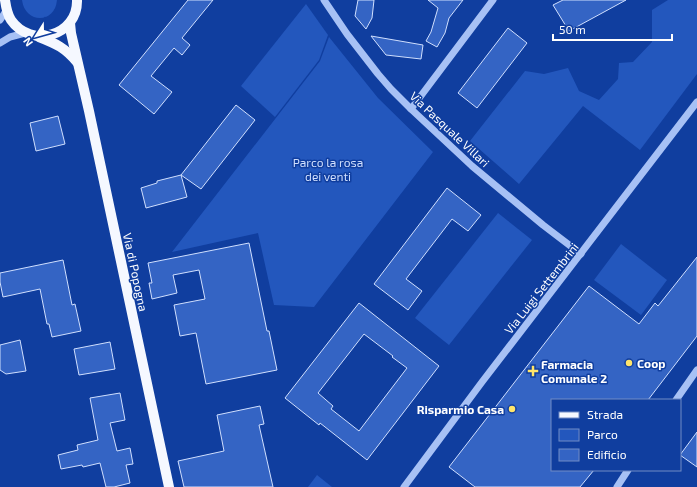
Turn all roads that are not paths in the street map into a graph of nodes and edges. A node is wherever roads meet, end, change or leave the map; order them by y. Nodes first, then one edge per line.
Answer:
1 (5, 0) edge
2 (77, 0) edge
3 (324, 0) edge
4 (493, 0) edge
5 (6, 11) junction
6 (0, 20) edge
7 (70, 22) junction
8 (24, 33) junction
9 (38, 37) junction
10 (0, 43) edge
11 (77, 62) junction
12 (697, 102) edge
13 (412, 109) junction
14 (581, 254) junction
15 (697, 370) edge
16 (677, 399) edge
17 (627, 471) edge
18 (169, 487) edge
19 (404, 487) edge
20 (616, 487) edge

1 - 5 main road
2 - 7 main road
3 - 13 street, Via Pasquale Villari
4 - 13 street
5 - 6 street
5 - 8 main road
7 - 9 main road
7 - 11 main road, Via di Popogna
8 - 9 main road
8 - 10 street
9 - 11 main road
11 - 18 main road, Via di Popogna
12 - 14 street, Via Luigi Settembrini
13 - 14 street, Via Pasquale Villari
14 - 19 street, Via Luigi Settembrini
15 - 16 street
17 - 20 street

